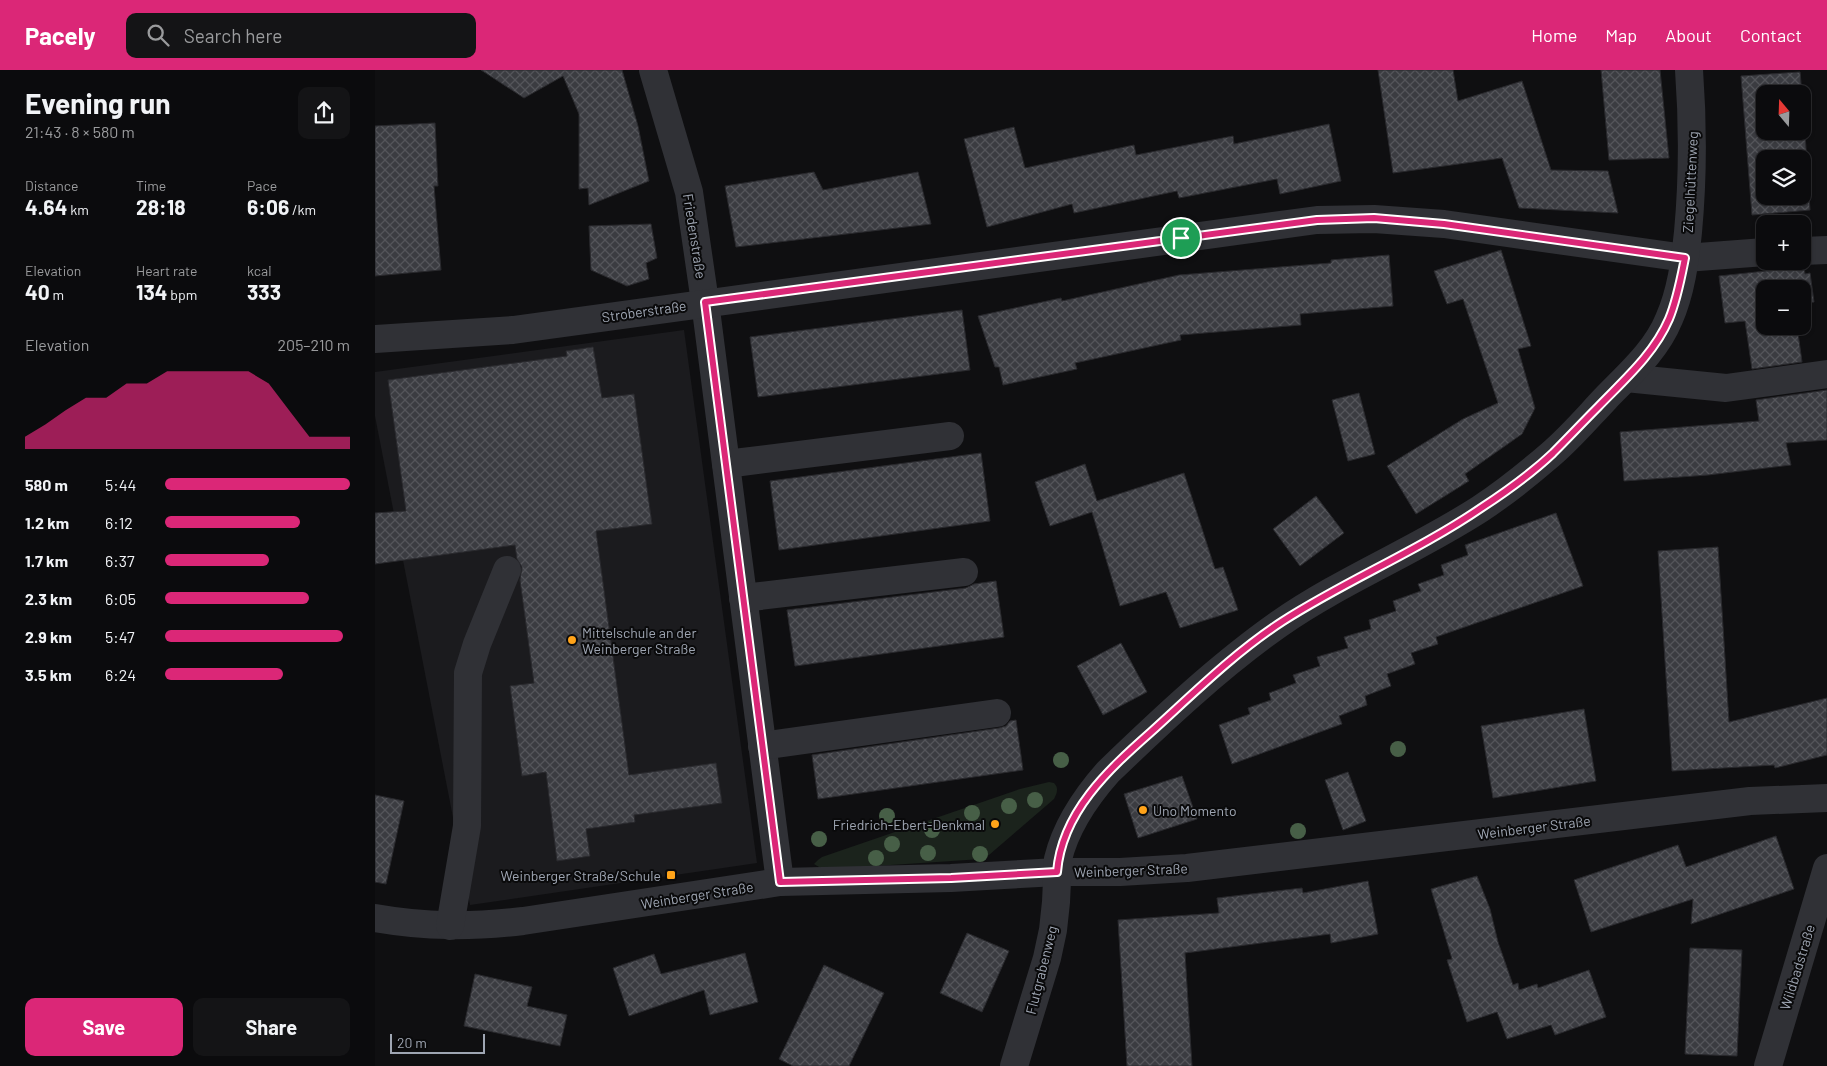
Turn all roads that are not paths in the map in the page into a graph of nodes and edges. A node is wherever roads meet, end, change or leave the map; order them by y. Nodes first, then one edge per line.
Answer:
1 (653, 70) edge
2 (1689, 70) edge
3 (1811, 250) edge
4 (1827, 250) edge
5 (1756, 253) edge
6 (1685, 258) junction
7 (705, 302) junction
8 (375, 339) edge
9 (1827, 374) edge
10 (1626, 378) junction
11 (951, 436) dead end
12 (726, 464) junction
13 (507, 570) dead end
14 (964, 572) dead end
15 (743, 598) junction
16 (997, 713) dead end
17 (762, 746) junction
18 (1827, 798) edge
19 (1827, 868) edge
20 (1057, 872) junction
21 (780, 882) junction
22 (375, 918) edge
23 (450, 926) junction
24 (1014, 1066) edge
25 (1768, 1066) edge

1 - 7 street, Friedenstraße
2 - 6 street, Ziegelhüttenweg
3 - 4 street
5 - 6 street, Stroberstraße
6 - 7 street, Stroberstraße
6 - 10 street, Ziegelhüttenweg
7 - 8 street, Stroberstraße
7 - 12 street, Friedenstraße
9 - 10 street
10 - 20 street, Ziegelhüttenweg
11 - 12 street
12 - 15 street, Friedenstraße
13 - 23 street
14 - 15 street
15 - 17 street, Friedenstraße
16 - 17 street
17 - 21 street, Friedenstraße
18 - 20 street, Weinberger Straße
19 - 25 street, Wildbadstraße
20 - 21 street, Weinberger Straße
20 - 24 street, Flutgrabenweg
21 - 23 street, Weinberger Straße
22 - 23 street, Weinberger Straße

